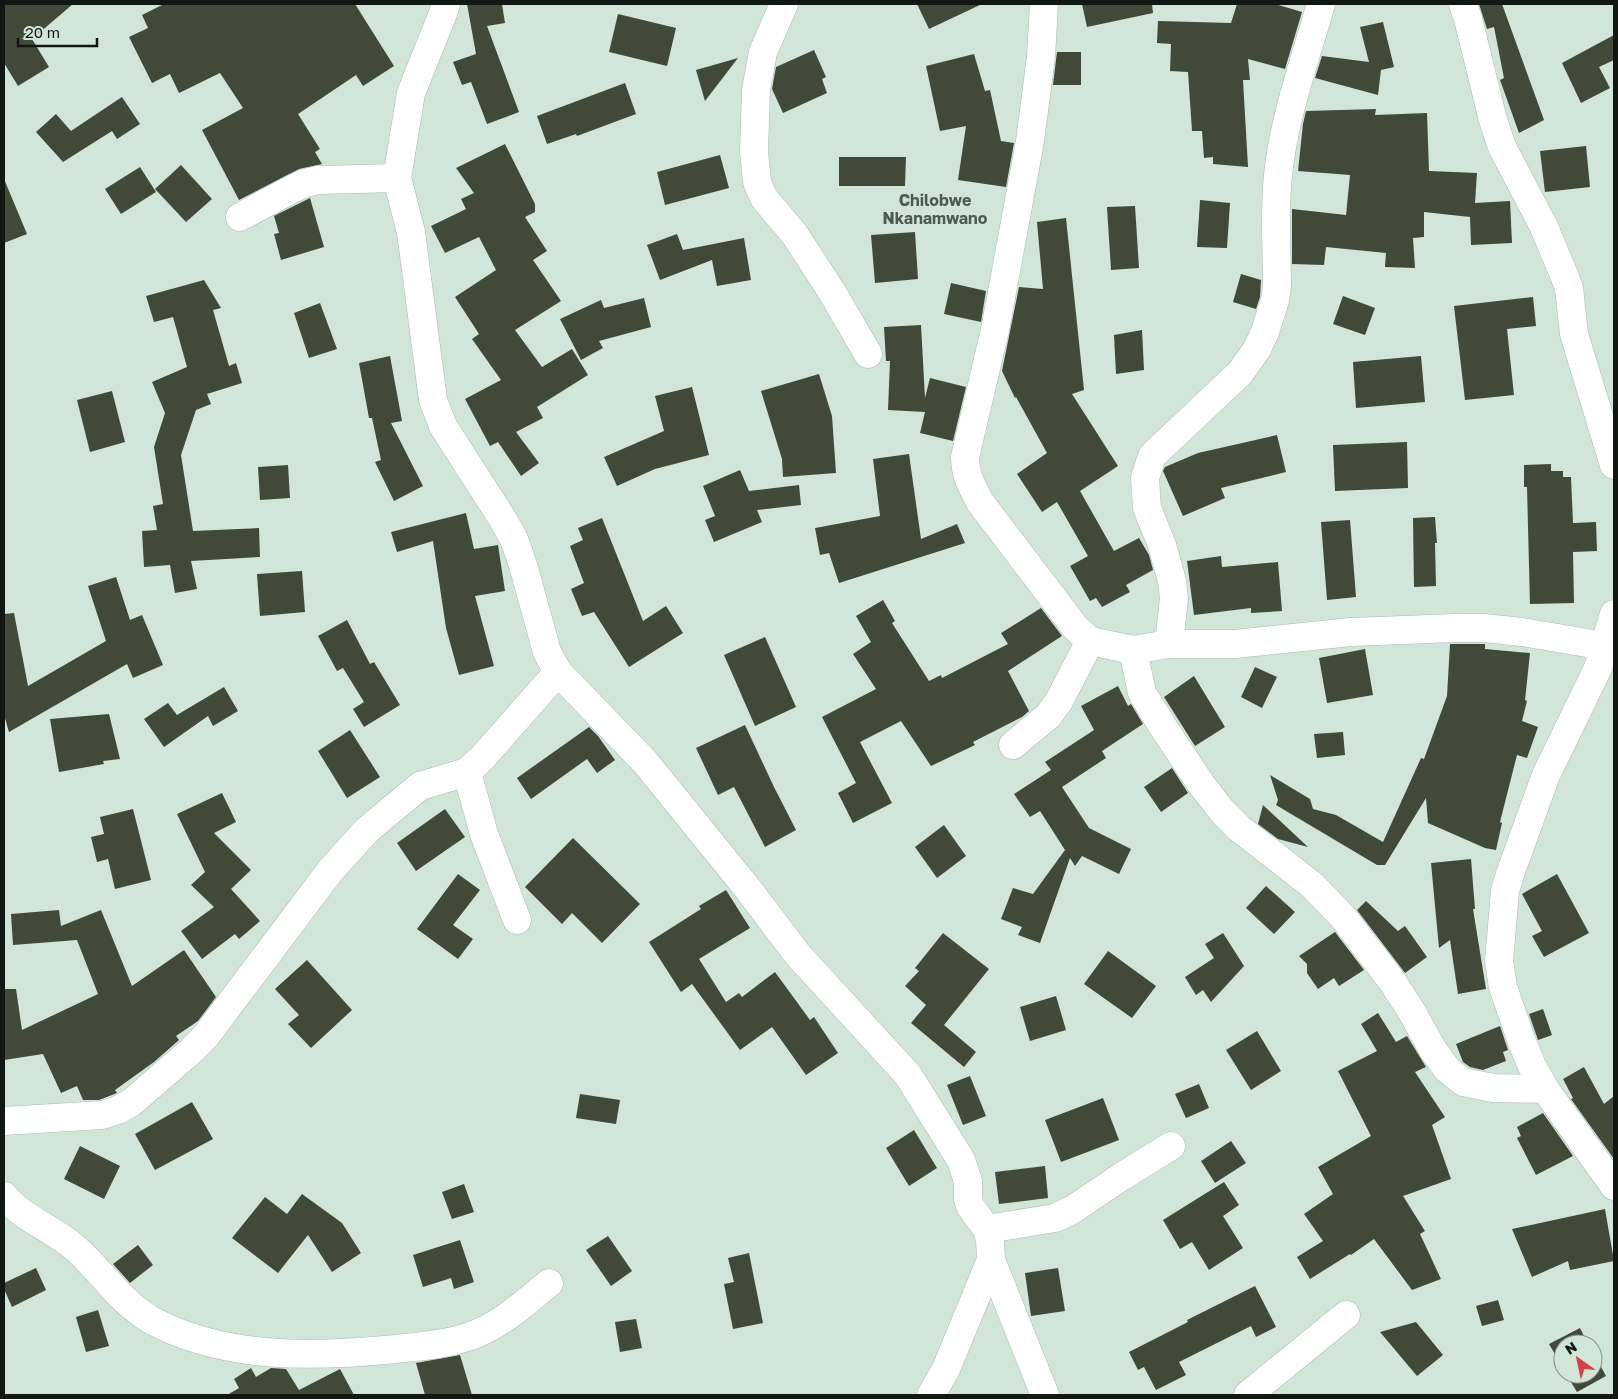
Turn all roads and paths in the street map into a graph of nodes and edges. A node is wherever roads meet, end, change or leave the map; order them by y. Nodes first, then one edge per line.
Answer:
1 (446, 4) edge
2 (784, 4) edge
3 (1044, 4) edge
4 (1321, 4) edge
5 (1463, 4) edge
6 (397, 178) junction
7 (240, 217) dead end
8 (868, 354) dead end
9 (1614, 465) edge
10 (1614, 614) edge
11 (1090, 640) junction
12 (1169, 644) junction
13 (1605, 646) junction
14 (1133, 650) junction
15 (558, 672) junction
16 (1013, 745) dead end
17 (467, 772) junction
18 (517, 920) dead end
19 (1545, 1089) junction
20 (4, 1121) edge
21 (1171, 1146) dead end
22 (1614, 1186) edge
23 (4, 1196) edge
24 (986, 1229) junction
25 (991, 1260) junction
26 (549, 1283) dead end
27 (1346, 1315) dead end
28 (931, 1395) edge
29 (1045, 1395) edge
30 (1248, 1395) edge

1 - 6 street
2 - 8 street
3 - 11 street
4 - 12 street
5 - 9 street
6 - 7 street
6 - 15 street
10 - 13 street
11 - 14 street
11 - 16 street
12 - 13 street
12 - 14 street
13 - 19 street
14 - 19 street
15 - 17 street
15 - 24 street
17 - 18 street
17 - 20 street
19 - 22 street
21 - 24 street
23 - 26 street
24 - 25 street
25 - 28 street
25 - 29 street
27 - 30 street

